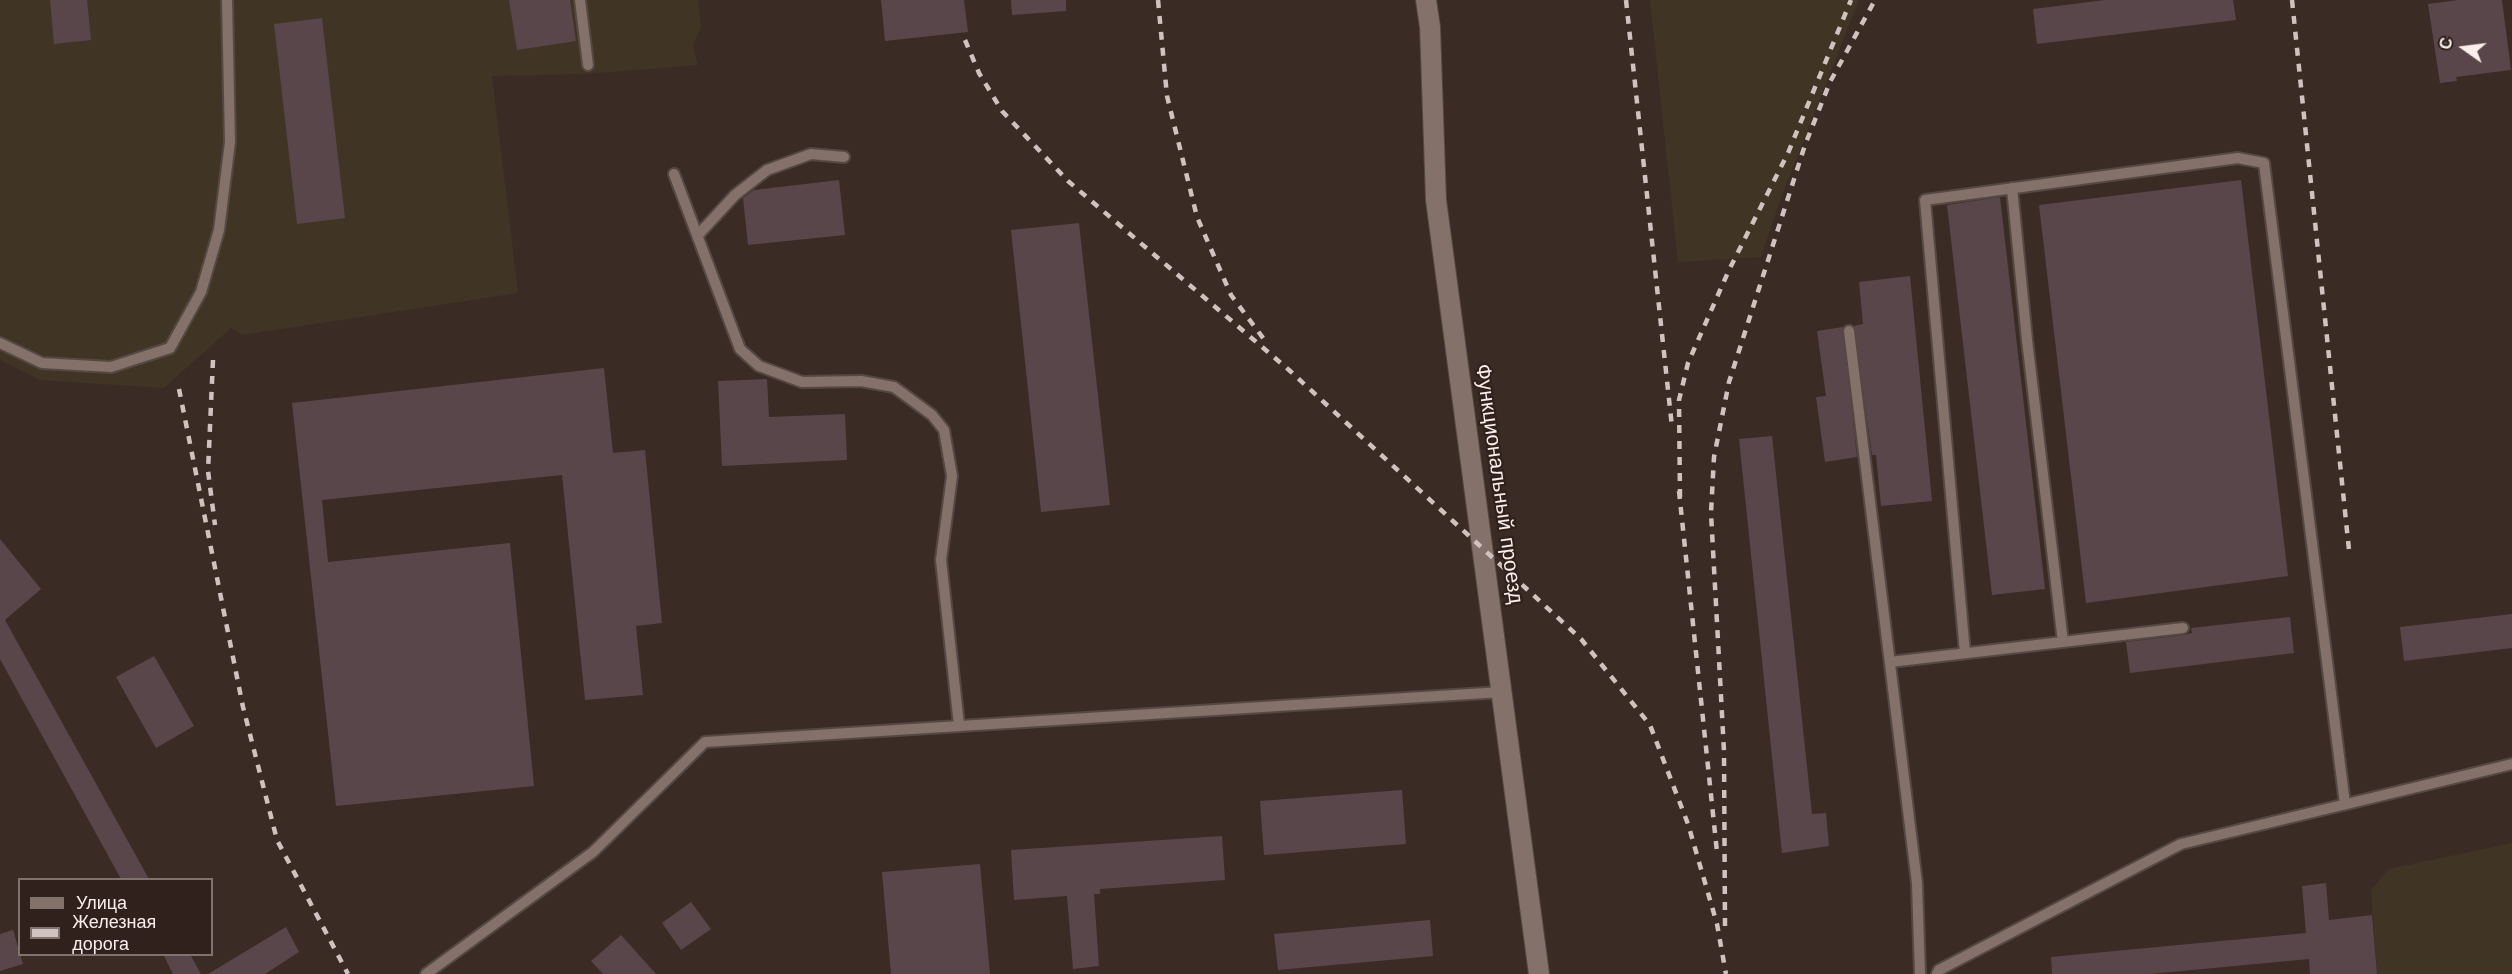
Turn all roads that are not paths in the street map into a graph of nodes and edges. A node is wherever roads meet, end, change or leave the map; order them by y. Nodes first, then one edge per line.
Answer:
1 (227, 0) edge
2 (580, 0) edge
3 (1426, 0) edge
4 (588, 65) dead end
5 (844, 157) dead end
6 (674, 174) dead end
7 (2012, 188) junction
8 (698, 235) junction
9 (1849, 331) dead end
10 (0, 343) edge
11 (2182, 628) dead end
12 (2063, 642) junction
13 (1965, 653) junction
14 (1890, 662) junction
15 (1502, 692) junction
16 (959, 725) junction
17 (2512, 764) edge
18 (2344, 804) junction
19 (426, 974) edge
20 (1539, 974) edge
21 (1920, 974) edge
22 (1937, 974) edge

1 - 10 lane
2 - 4 lane
3 - 15 street, Функциональный проезд
5 - 8 lane
6 - 8 lane
7 - 12 lane
7 - 13 lane
7 - 18 lane
8 - 16 lane
9 - 14 lane
11 - 12 lane
12 - 13 lane
13 - 14 lane
14 - 21 lane
15 - 16 lane
15 - 20 street, Функциональный проезд
16 - 19 lane
17 - 18 lane
18 - 22 lane

